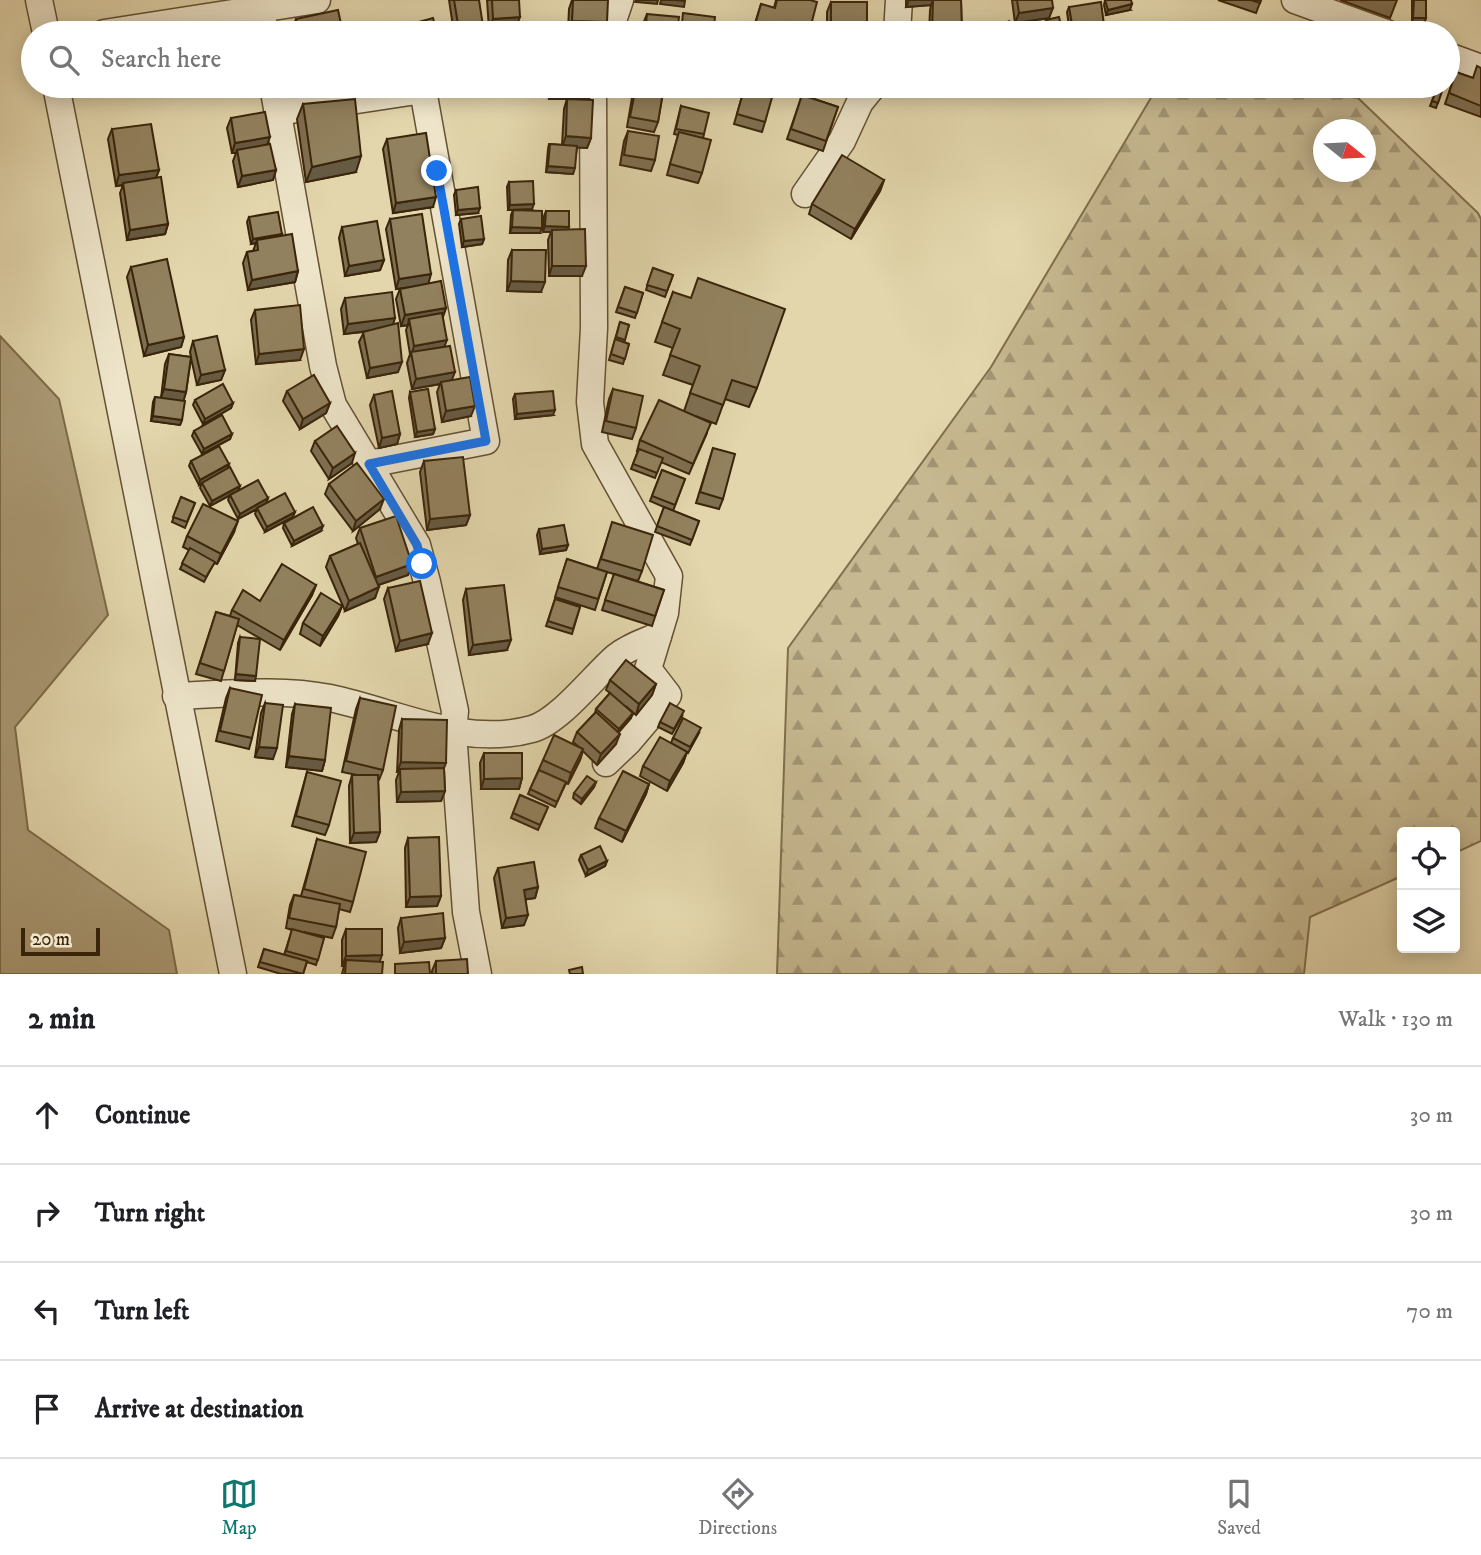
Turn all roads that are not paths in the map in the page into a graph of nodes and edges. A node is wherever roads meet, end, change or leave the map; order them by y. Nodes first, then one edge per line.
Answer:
1 (39, 0) edge
2 (317, 0) edge
3 (620, 0) edge
4 (899, 0) edge
5 (1296, 0) edge
6 (43, 21) edge
7 (263, 21) edge
8 (613, 21) edge
9 (899, 21) edge
10 (1353, 21) edge
11 (1460, 60) edge
12 (1481, 68) edge
13 (58, 98) edge
14 (424, 98) edge
15 (593, 98) edge
16 (863, 98) edge
17 (275, 99) edge
18 (805, 194) dead end
19 (369, 464) junction
20 (658, 636) junction
21 (176, 696) junction
22 (453, 732) junction
23 (606, 763) edge
24 (233, 974) edge
25 (478, 974) edge

1 - 6 street
2 - 7 street
3 - 8 street
4 - 9 street
5 - 10 street
11 - 12 street
13 - 21 street
14 - 19 street
15 - 20 street
16 - 18 street
17 - 19 street
19 - 22 street
20 - 22 street
20 - 23 street
21 - 22 street
21 - 24 street
22 - 25 street

